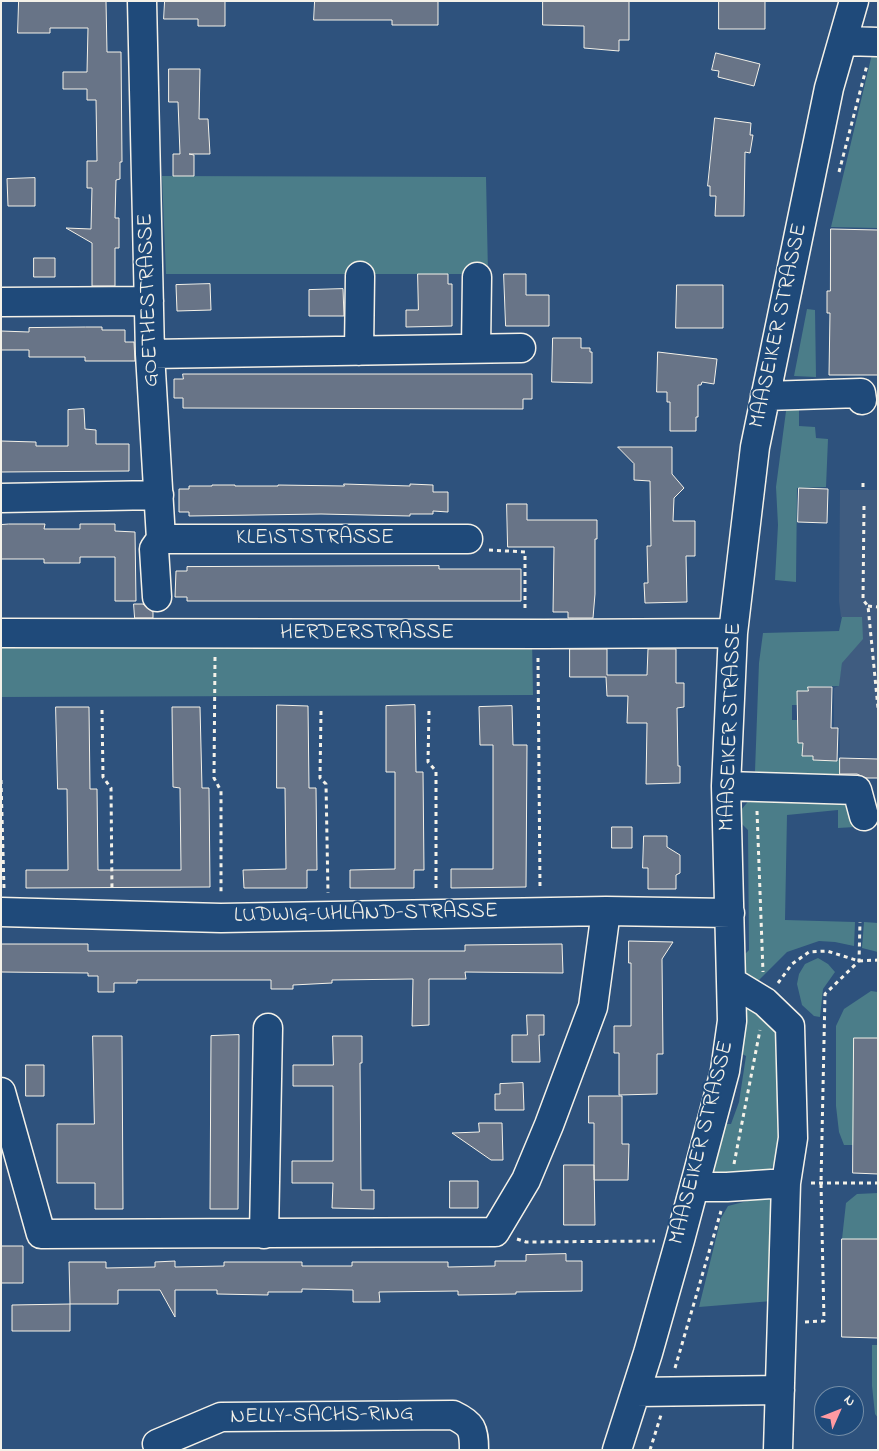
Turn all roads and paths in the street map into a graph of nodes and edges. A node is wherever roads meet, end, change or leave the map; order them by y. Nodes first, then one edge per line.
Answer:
1 (142, 1) edge
2 (854, 1) edge
3 (844, 42) junction
4 (875, 42) edge
5 (838, 176) dead end
6 (360, 276) dead end
7 (477, 277) dead end
8 (1, 302) edge
9 (149, 302) junction
10 (476, 348) junction
11 (522, 348) dead end
12 (359, 350) junction
13 (150, 354) junction
14 (867, 395) edge
15 (765, 396) junction
16 (863, 483) dead end
17 (863, 490) dead end
18 (159, 495) junction
19 (1, 498) edge
20 (864, 506) dead end
21 (161, 539) junction
22 (468, 539) joint
23 (157, 597) dead end
24 (868, 606) junction
25 (878, 608) edge
26 (1, 633) edge
27 (733, 633) junction
28 (215, 634) junction
29 (531, 634) junction
30 (878, 708) edge
31 (102, 710) dead end
32 (429, 710) dead end
33 (321, 712) dead end
34 (1, 780) edge
35 (738, 786) junction
36 (864, 816) dead end
37 (606, 911) junction
38 (3, 912) edge
39 (540, 912) junction
40 (730, 913) junction
41 (112, 914) junction
42 (436, 914) junction
43 (328, 916) junction
44 (221, 918) junction
45 (860, 922) dead end
46 (859, 960) junction
47 (878, 960) edge
48 (732, 982) junction
49 (765, 1002) junction
50 (268, 1028) dead end
51 (1, 1092) edge
52 (786, 1183) junction
53 (821, 1183) junction
54 (878, 1184) edge
55 (695, 1188) junction
56 (727, 1188) junction
57 (495, 1232) junction
58 (264, 1234) junction
59 (680, 1240) junction
60 (782, 1323) junction
61 (780, 1390) junction
62 (668, 1391) junction
63 (636, 1392) junction
64 (160, 1450) edge
65 (474, 1450) edge
66 (617, 1450) edge
67 (650, 1450) edge
68 (778, 1450) edge

1 - 9 street, GOETHESTRASSE
2 - 3 street, MAASEIKER STRASSE
3 - 4 street
3 - 15 street, MAASEIKER STRASSE
4 - 5 path
6 - 12 street
7 - 10 street
8 - 9 street
9 - 13 street, GOETHESTRASSE
10 - 11 street
10 - 12 street
12 - 13 street
13 - 18 street, GOETHESTRASSE
14 - 15 street
15 - 27 street, MAASEIKER STRASSE
16 - 17 path
18 - 19 street
18 - 21 street, GOETHESTRASSE
20 - 24 path
21 - 22 street, KLEISTSTRASSE
21 - 23 street, GOETHESTRASSE
22 - 29 path
24 - 25 path
24 - 30 path
26 - 28 street, HERDERSTRASSE
27 - 29 street, HERDERSTRASSE
27 - 35 street, MAASEIKER STRASSE
28 - 29 street, HERDERSTRASSE
28 - 44 path
29 - 39 path
31 - 41 path
32 - 42 path
33 - 43 path
34 - 38 path
35 - 36 street
35 - 40 street, MAASEIKER STRASSE
35 - 49 path
37 - 39 street, LUDWIG-UHLAND-STRASSE
37 - 40 street, LUDWIG-UHLAND-STRASSE
37 - 57 street
38 - 41 street, LUDWIG-UHLAND-STRASSE
39 - 42 street, LUDWIG-UHLAND-STRASSE
40 - 48 street, MAASEIKER STRASSE
41 - 44 street, LUDWIG-UHLAND-STRASSE
42 - 43 street, LUDWIG-UHLAND-STRASSE
43 - 44 street, LUDWIG-UHLAND-STRASSE
45 - 46 path
46 - 47 path
46 - 49 path
46 - 53 path
48 - 49 street
48 - 55 street, MAASEIKER STRASSE
49 - 52 street
49 - 56 path
50 - 58 street
51 - 58 street
52 - 53 path
52 - 56 street
52 - 60 street
53 - 54 path
53 - 60 path
55 - 56 street
55 - 59 street, MAASEIKER STRASSE
56 - 62 path
57 - 58 street
57 - 59 path
59 - 63 street, MAASEIKER STRASSE
60 - 61 street
61 - 62 street
61 - 68 street
62 - 63 street
62 - 67 path
63 - 66 street, MAASEIKER STRASSE
64 - 65 street, NELLY-SACHS-RING

